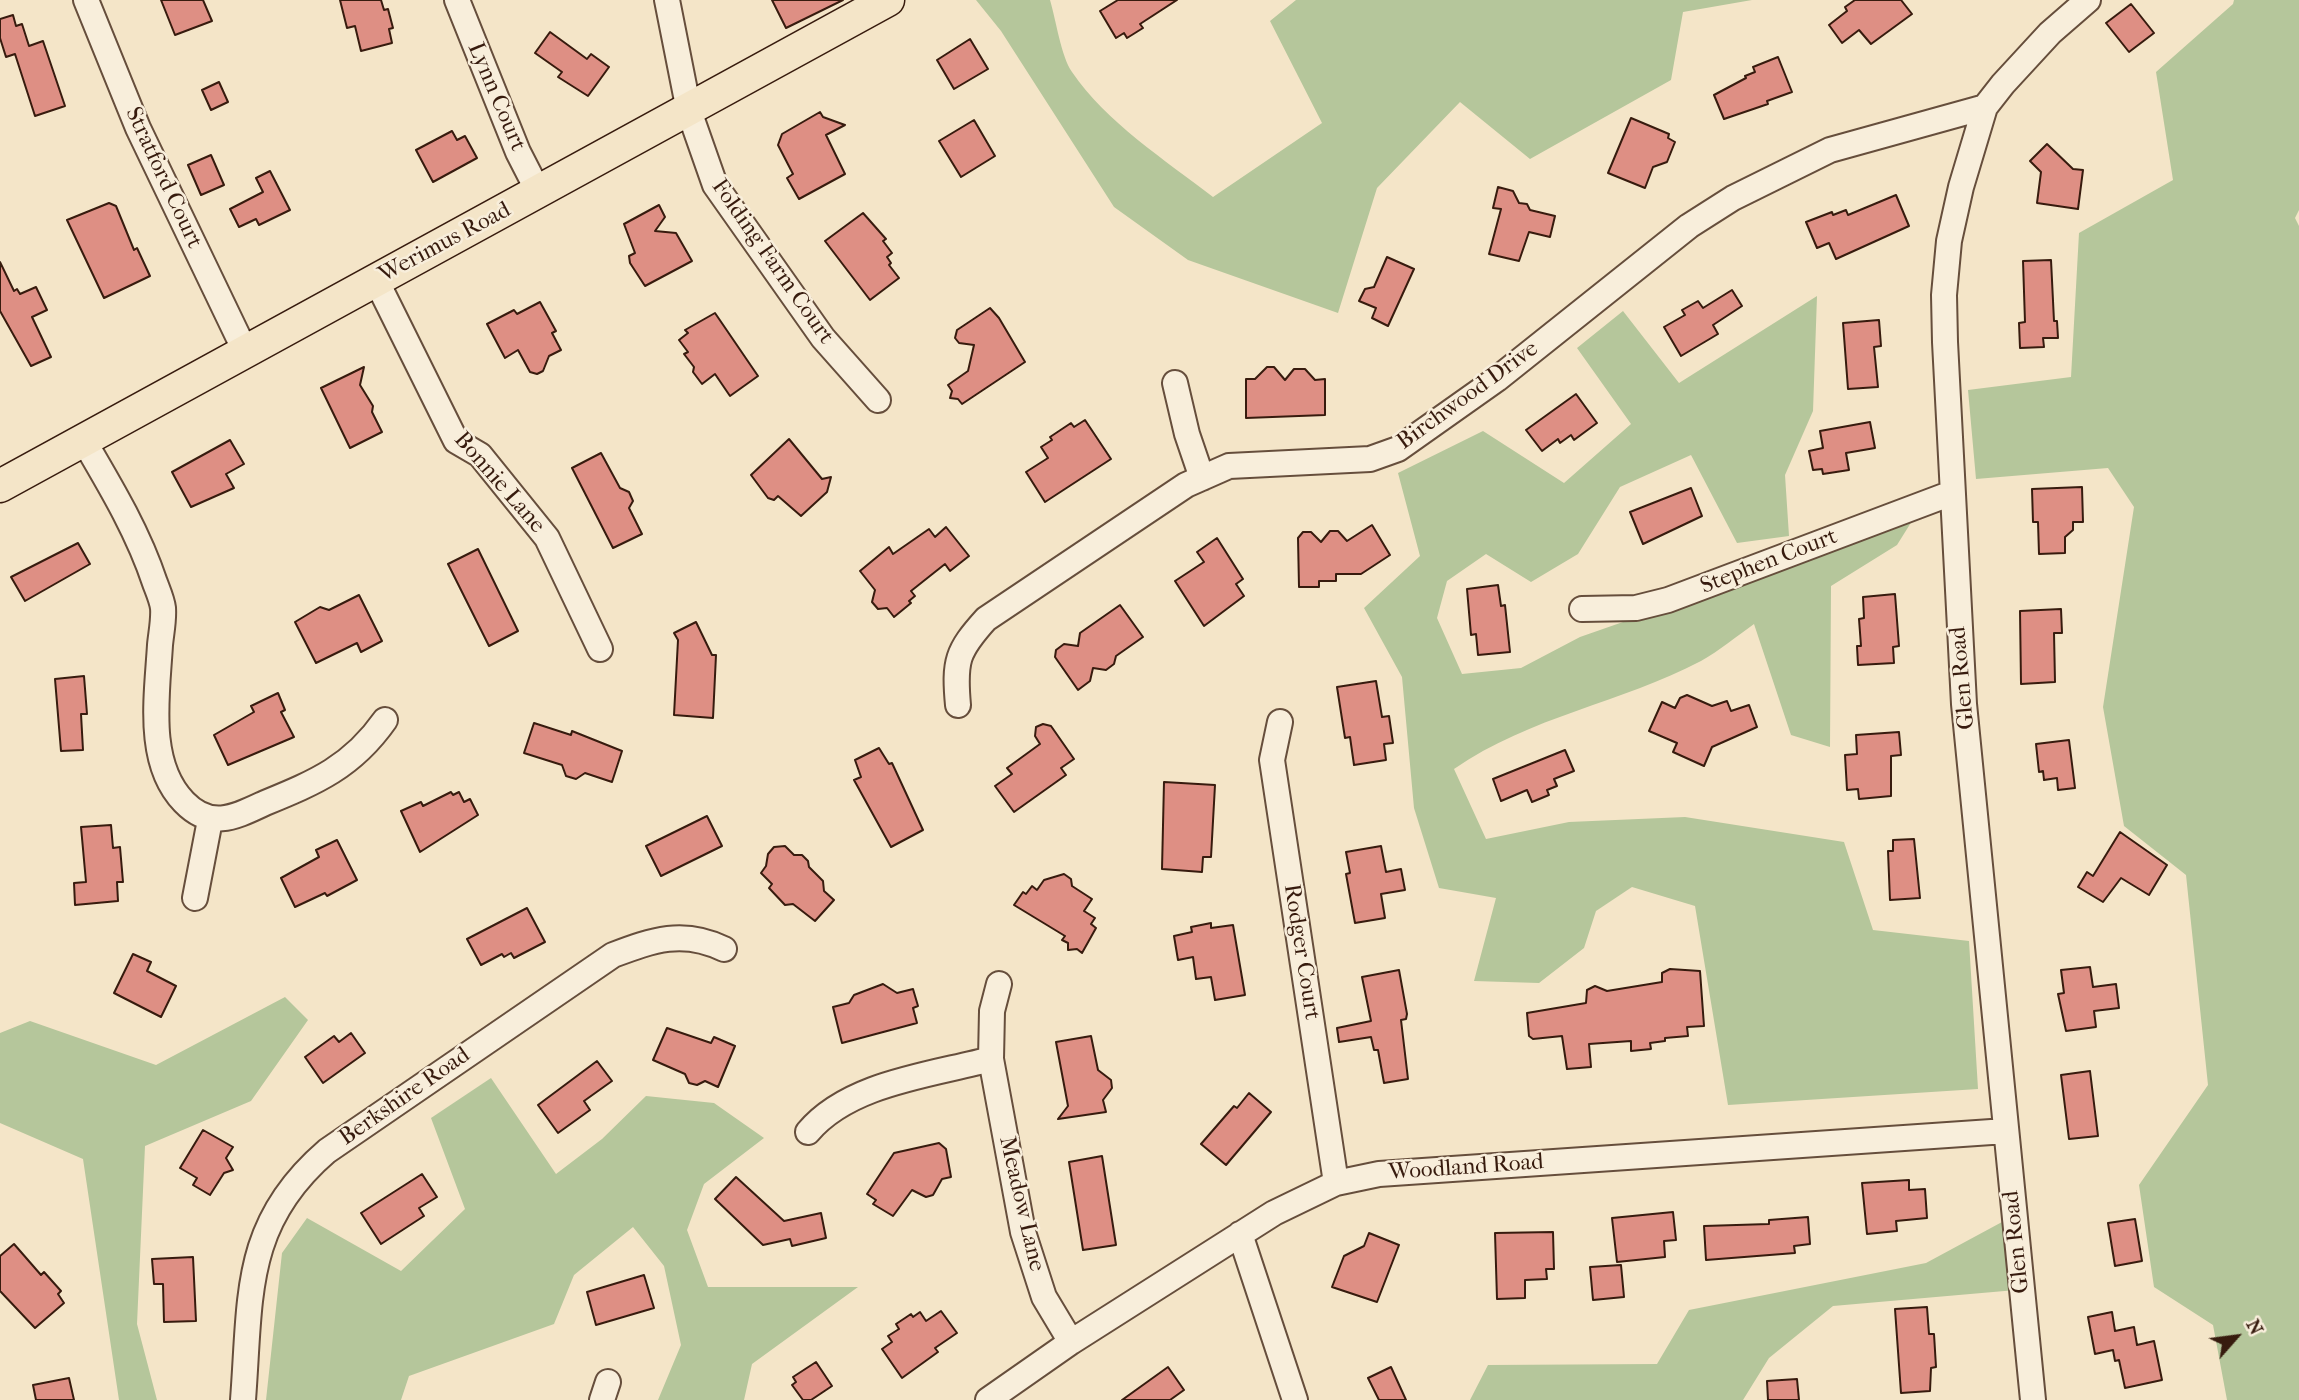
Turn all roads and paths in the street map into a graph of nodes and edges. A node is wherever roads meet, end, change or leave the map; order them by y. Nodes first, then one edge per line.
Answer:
1 (86, 0) edge
2 (457, 0) edge
3 (667, 0) edge
4 (888, 0) edge
5 (2088, 0) edge
6 (1985, 107) junction
7 (689, 111) junction
8 (538, 193) junction
9 (376, 280) junction
10 (246, 353) junction
11 (1175, 383) dead end
12 (878, 400) dead end
13 (84, 441) junction
14 (1202, 478) junction
15 (0, 486) edge
16 (1952, 494) junction
17 (1582, 609) dead end
18 (600, 649) dead end
19 (958, 705) dead end
20 (385, 720) dead end
21 (1280, 722) dead end
22 (210, 820) junction
23 (195, 898) dead end
24 (724, 949) dead end
25 (999, 984) dead end
26 (991, 1059) junction
27 (2006, 1130) junction
28 (808, 1132) dead end
29 (1336, 1183) junction
30 (1240, 1234) junction
31 (1071, 1342) junction
32 (243, 1400) edge
33 (988, 1400) edge
34 (1295, 1400) edge
35 (2033, 1400) edge

1 - 10 street, Stratford Court
2 - 8 street, Lynn Court
3 - 7 street, Folding Farm Court
4 - 7 main road, Werimus Road
5 - 6 street, Glen Road
6 - 14 street, Birchwood Drive
6 - 16 street, Glen Road
7 - 8 main road, Werimus Road
7 - 12 street, Folding Farm Court
8 - 9 main road, Werimus Road
9 - 10 main road, Werimus Road
9 - 18 street, Bonnie Lane
10 - 13 main road, Werimus Road
11 - 14 street
13 - 15 main road, Werimus Road
13 - 22 street
14 - 19 street, Birchwood Drive
16 - 17 street, Stephen Court
16 - 27 street, Glen Road
20 - 22 street
21 - 29 street, Rodger Court
22 - 23 street
24 - 32 street, Berkshire Road
25 - 26 street, Meadow Lane
26 - 28 street
26 - 31 street, Meadow Lane
27 - 29 street, Woodland Road
27 - 35 street, Glen Road
29 - 30 street, Woodland Road
30 - 31 street, Woodland Road
30 - 34 street
31 - 33 street, Woodland Road

